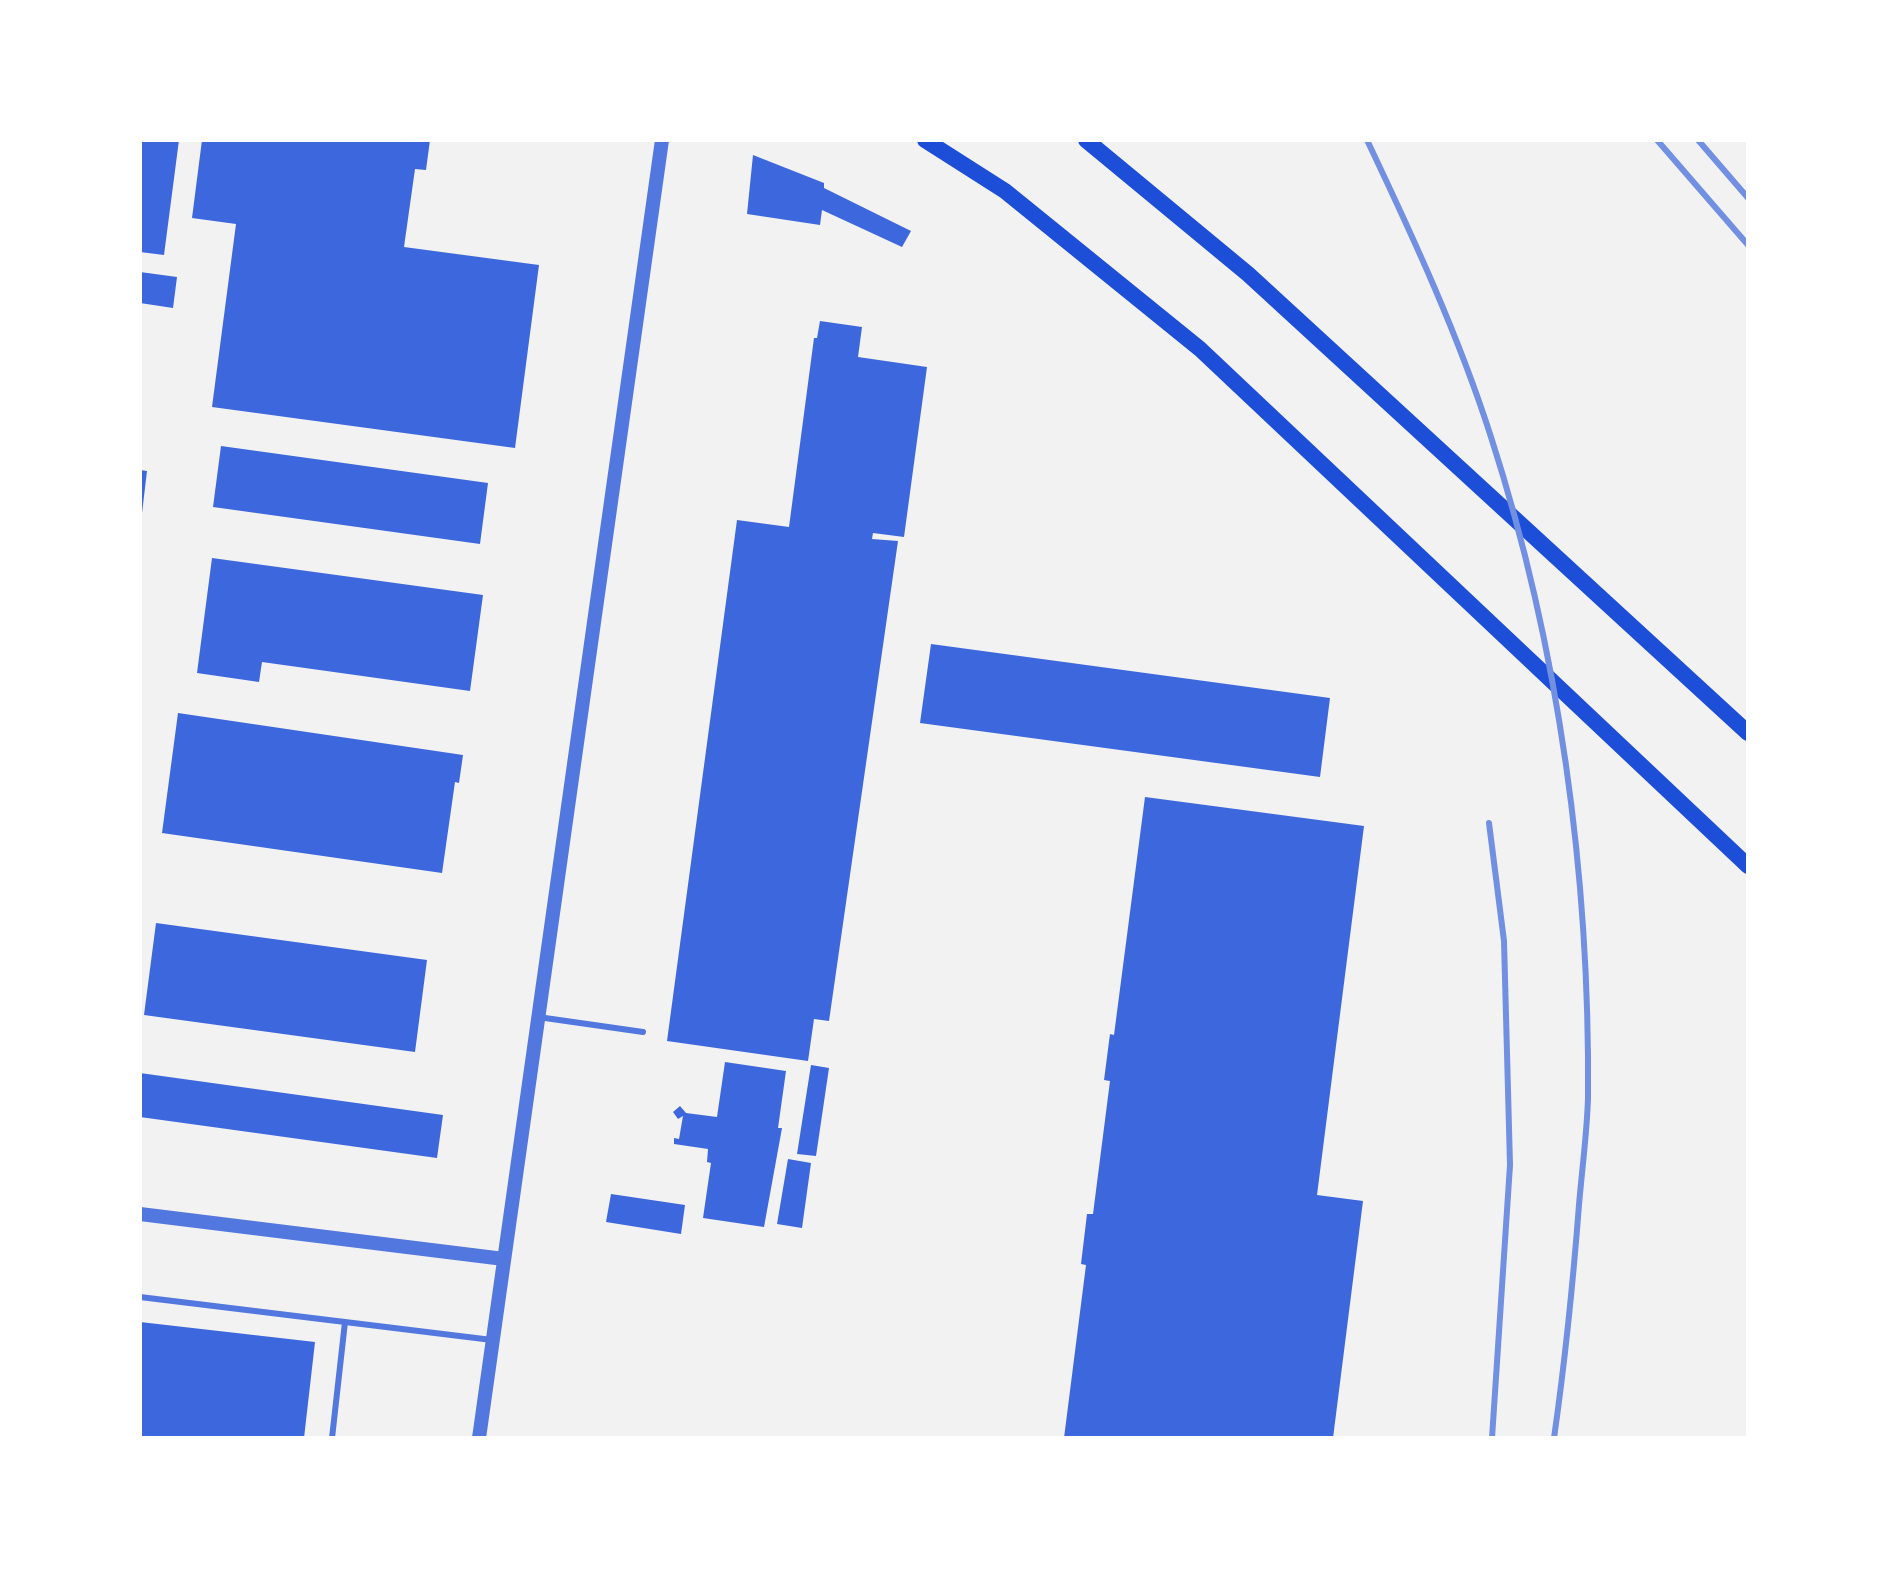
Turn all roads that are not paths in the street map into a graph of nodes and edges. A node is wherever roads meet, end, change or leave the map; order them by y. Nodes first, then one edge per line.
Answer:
1 (662, 140) edge
2 (925, 140) edge
3 (1086, 140) edge
4 (1748, 733) edge
5 (1748, 866) edge
6 (538, 1017) junction
7 (643, 1032) dead end
8 (140, 1214) edge
9 (504, 1259) junction
10 (140, 1297) edge
11 (345, 1322) junction
12 (492, 1340) junction
13 (332, 1438) edge
14 (479, 1438) edge

1 - 6 street
2 - 5 main road
3 - 4 main road
6 - 7 lane
6 - 9 street
8 - 9 street
9 - 12 street
10 - 11 lane
11 - 12 lane
11 - 13 lane
12 - 14 street

